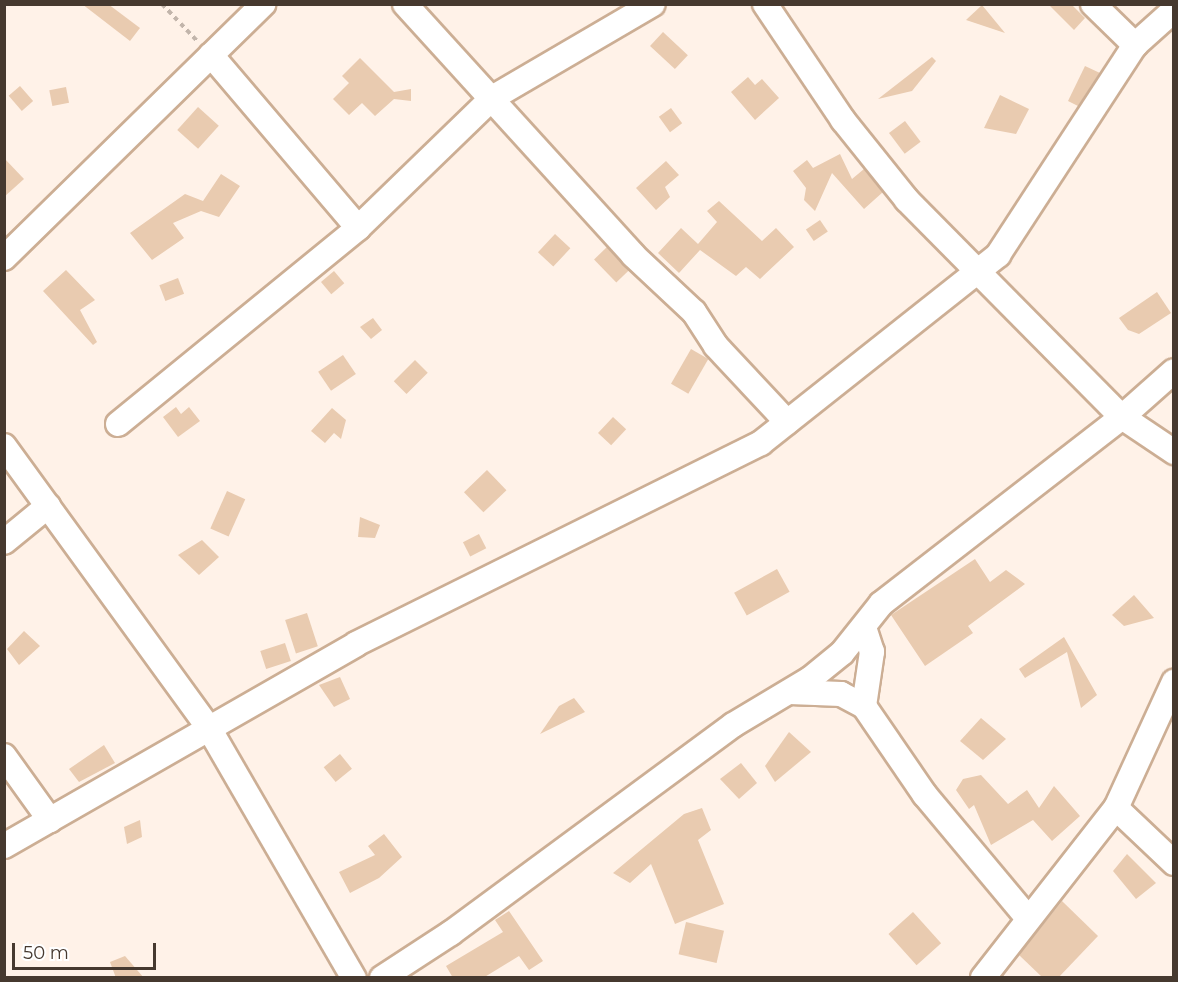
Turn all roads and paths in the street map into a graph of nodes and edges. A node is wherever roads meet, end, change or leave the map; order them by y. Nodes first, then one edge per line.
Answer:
1 (162, 4) edge
2 (263, 4) edge
3 (405, 4) edge
4 (653, 4) edge
5 (765, 4) edge
6 (1093, 4) edge
7 (1173, 10) edge
8 (1135, 45) junction
9 (211, 55) junction
10 (492, 98) junction
11 (358, 228) junction
12 (4, 258) edge
13 (978, 274) junction
14 (1173, 371) edge
15 (1122, 417) junction
16 (787, 422) junction
17 (118, 423) dead end
18 (4, 446) edge
19 (1173, 452) edge
20 (48, 506) junction
21 (4, 542) edge
22 (864, 627) junction
23 (1173, 682) edge
24 (782, 692) junction
25 (864, 706) junction
26 (210, 730) junction
27 (4, 756) edge
28 (1116, 808) junction
29 (50, 820) junction
30 (4, 846) edge
31 (1173, 863) edge
32 (1028, 918) junction
33 (354, 978) edge
34 (382, 978) edge
35 (983, 978) edge

1 - 9 path
2 - 9 street
3 - 10 street
4 - 10 street
5 - 13 street
6 - 8 street
7 - 8 street
8 - 13 street
9 - 11 street
9 - 12 street
10 - 11 street
10 - 16 street
11 - 17 street
13 - 15 street
13 - 16 street
14 - 15 street
15 - 19 street
15 - 22 street
16 - 26 street
18 - 20 street
20 - 21 street
20 - 26 street
22 - 24 street
22 - 25 street
23 - 28 street
24 - 25 street
24 - 34 street
25 - 32 street
26 - 29 street
26 - 33 street
27 - 29 street
28 - 31 street
28 - 32 street
29 - 30 street
32 - 35 street

